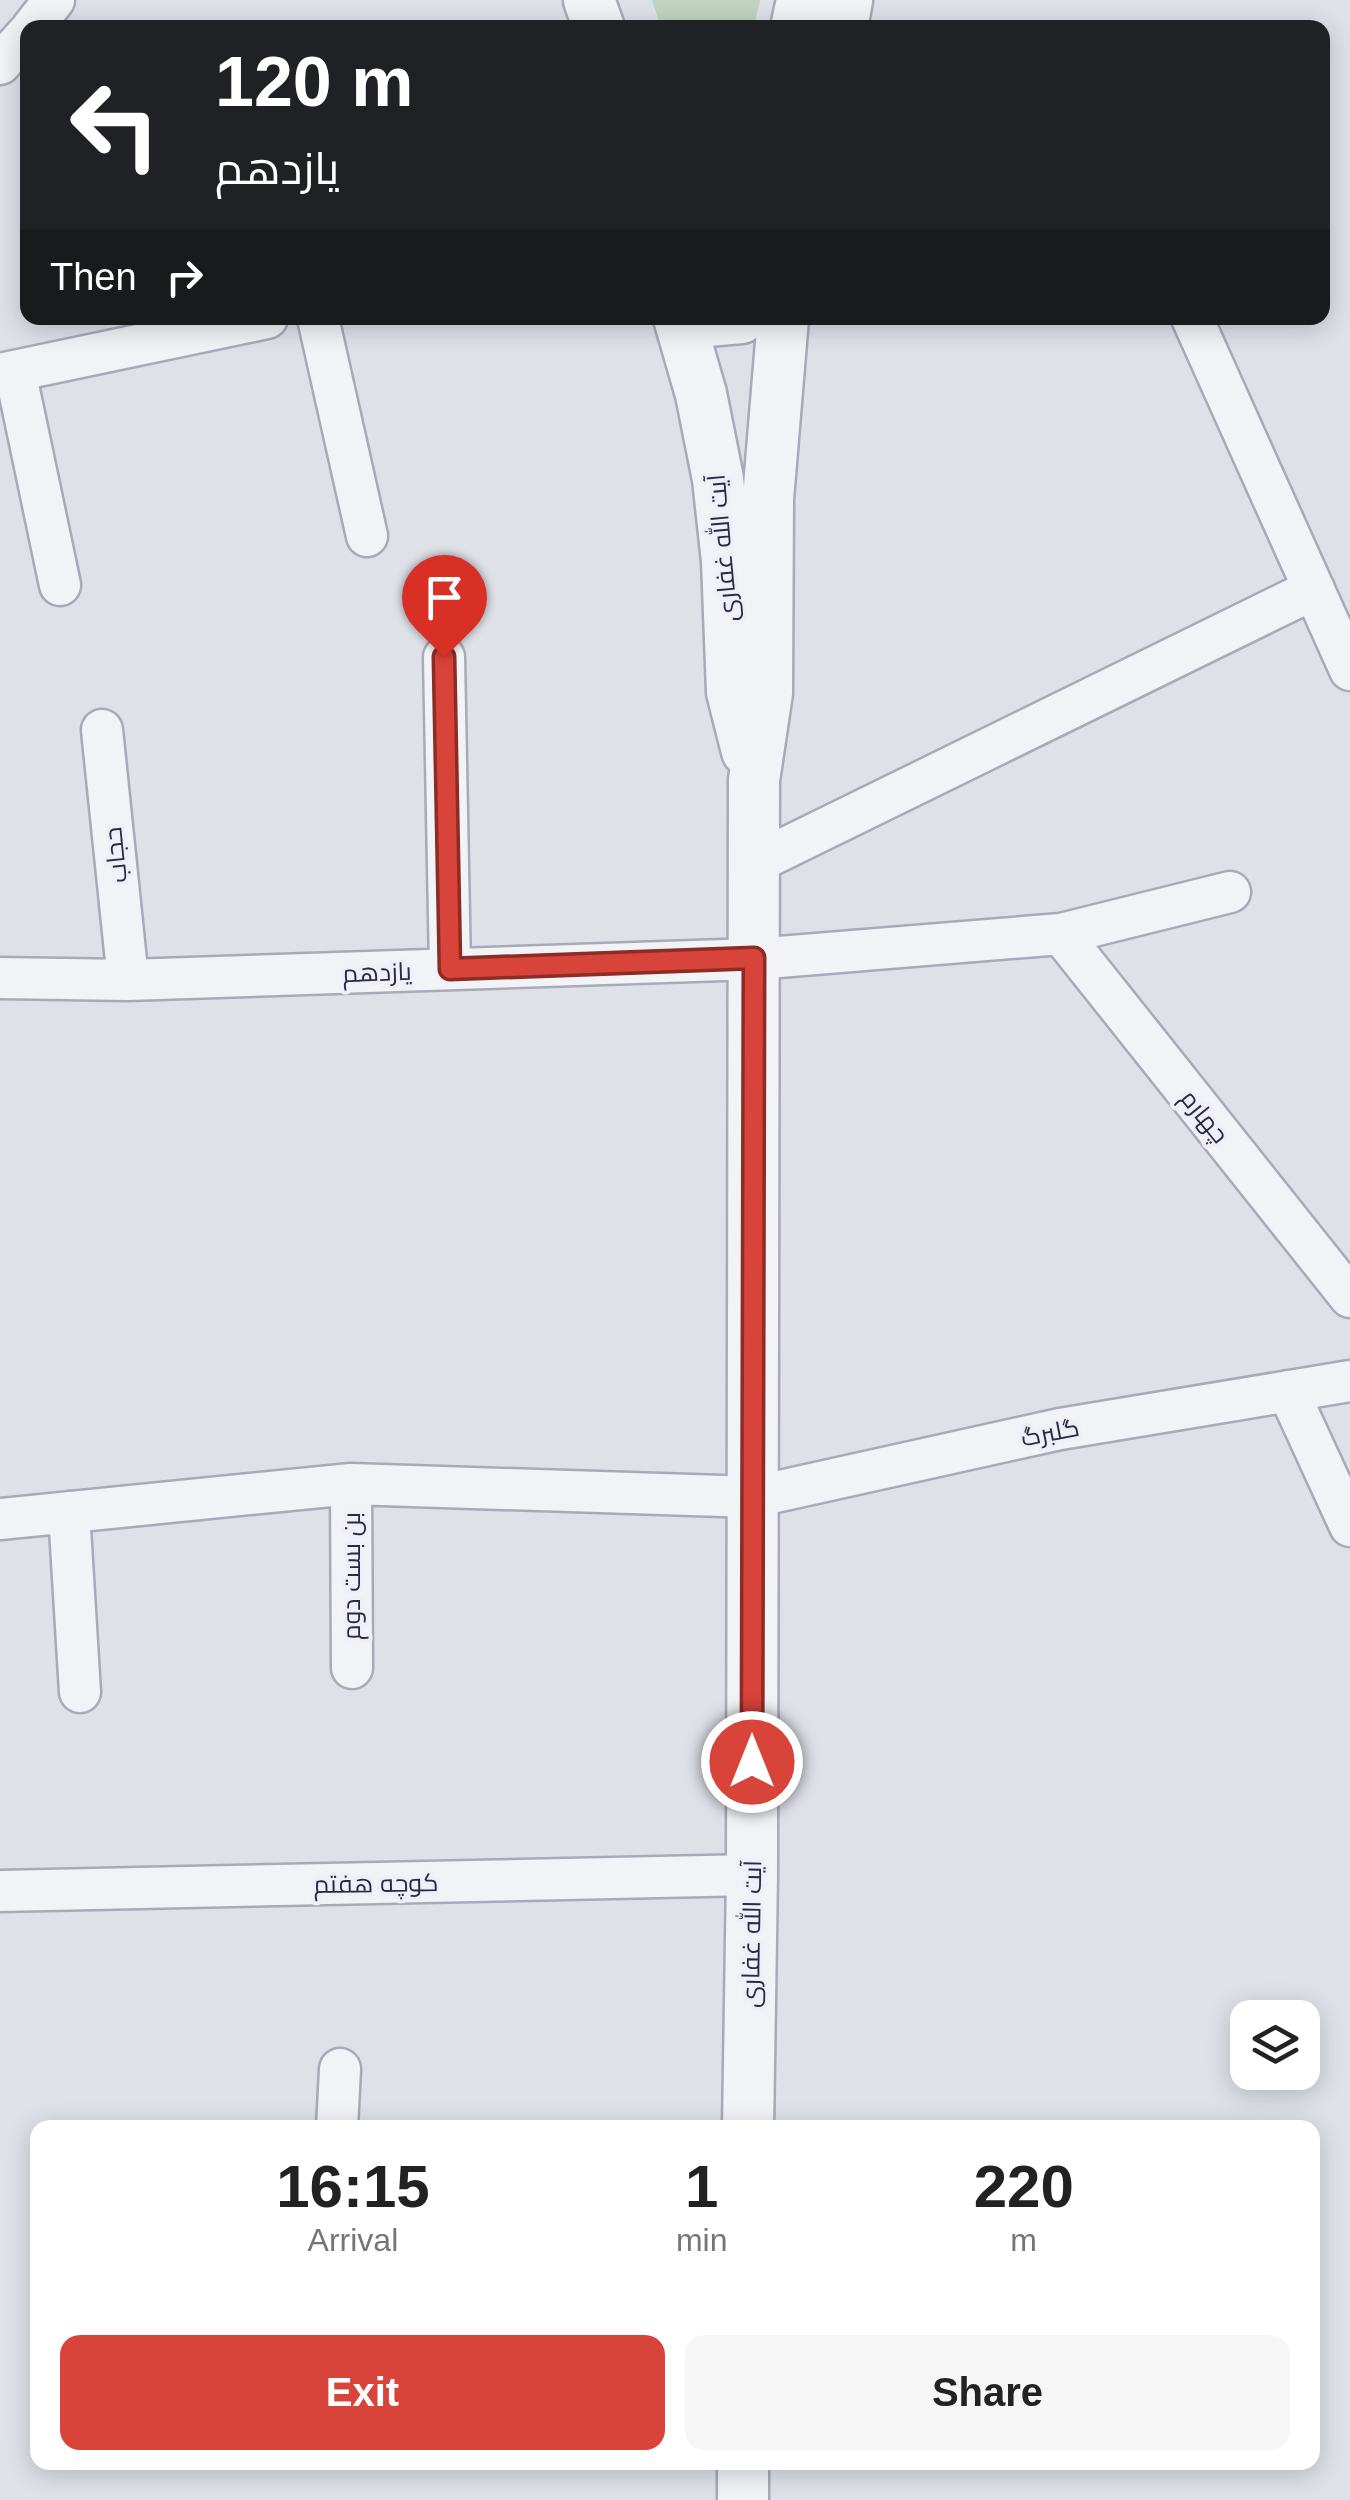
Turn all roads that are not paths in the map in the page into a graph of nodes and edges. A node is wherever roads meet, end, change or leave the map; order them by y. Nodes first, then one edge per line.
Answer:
1 (54, 0) edge
2 (38, 20) edge
3 (20, 41) edge
4 (0, 64) edge
5 (235, 325) edge
6 (320, 325) edge
7 (681, 325) edge
8 (782, 325) edge
9 (1195, 325) edge
10 (8, 373) edge
11 (367, 536) dead end
12 (60, 584) dead end
13 (1314, 589) junction
14 (444, 657) dead end
15 (1350, 670) edge
16 (102, 730) dead end
17 (754, 780) junction
18 (755, 864) junction
19 (1230, 892) dead end
20 (1061, 934) junction
21 (754, 958) junction
22 (450, 969) junction
23 (0, 978) edge
24 (128, 980) junction
25 (1350, 1297) edge
26 (1350, 1381) edge
27 (1288, 1392) junction
28 (351, 1484) junction
29 (753, 1498) junction
30 (69, 1512) junction
31 (0, 1519) edge
32 (1350, 1526) edge
33 (352, 1668) dead end
34 (80, 1692) dead end
35 (752, 1875) junction
36 (0, 1892) edge
37 (340, 2070) dead end
38 (337, 2120) edge
39 (748, 2120) edge
40 (743, 2470) edge
41 (742, 2500) edge

1 - 2 street
3 - 4 street
5 - 10 street
6 - 11 street
7 - 17 street, آیت الله غفاری
8 - 17 street, آیت الله غفاری
9 - 13 street
10 - 12 street
13 - 15 street
13 - 18 street
14 - 22 street
16 - 24 street, حجاب
17 - 18 street, آیت الله غفاری
18 - 21 street, آیت الله غفاری
19 - 20 street, یازدهم
20 - 21 street, یازدهم
20 - 25 street, چهارم
21 - 22 street, یازدهم
21 - 29 street, آیت الله غفاری
22 - 24 street, یازدهم
23 - 24 street, یازدهم
26 - 27 street, گلبرگ
27 - 29 street, گلبرگ
27 - 32 street
28 - 29 street, گلبرگ
28 - 30 street, گلبرگ
28 - 33 street, بن بست دوم
29 - 35 street, آیت الله غفاری
30 - 31 street, گلبرگ
30 - 34 street
35 - 36 street, کوچه هفتم
35 - 39 street, آیت الله غفاری
37 - 38 street
40 - 41 street

